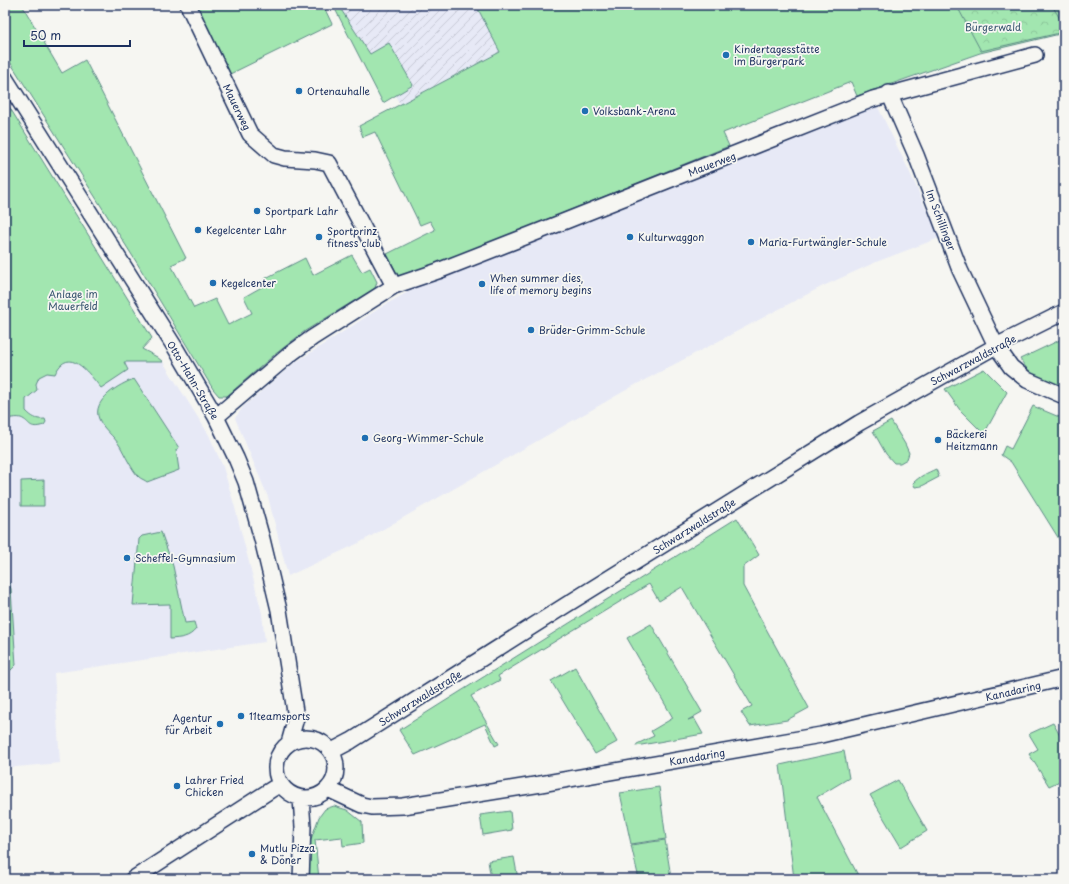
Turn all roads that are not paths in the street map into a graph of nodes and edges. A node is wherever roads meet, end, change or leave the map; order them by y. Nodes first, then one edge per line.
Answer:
1 (188, 5) edge
2 (1035, 55) dead end
3 (5, 78) edge
4 (889, 93) junction
5 (394, 286) junction
6 (1064, 312) edge
7 (996, 346) junction
8 (1064, 396) edge
9 (216, 417) junction
10 (1064, 678) edge
11 (296, 718) junction
12 (311, 738) junction
13 (289, 743) junction
14 (332, 751) junction
15 (280, 784) junction
16 (328, 789) junction
17 (301, 798) junction
18 (133, 879) edge
19 (301, 879) edge

1 - 5 street, Mauerweg
2 - 4 street, Mauerweg
3 - 9 street, Otto-Hahn-Straße
4 - 5 street, Mauerweg
4 - 7 street, Im Schillinger
5 - 9 street, Mauerweg
6 - 7 street, Schwarzwaldstraße
7 - 8 street
7 - 14 street, Schwarzwaldstraße
9 - 11 street, Otto-Hahn-Straße
10 - 16 street, Kanadaring
11 - 12 street, Otto-Hahn-Straße
11 - 13 street, Otto-Hahn-Straße
12 - 13 street
12 - 14 street
13 - 15 street
14 - 16 street
15 - 17 street
15 - 18 street
16 - 17 street
17 - 19 street

